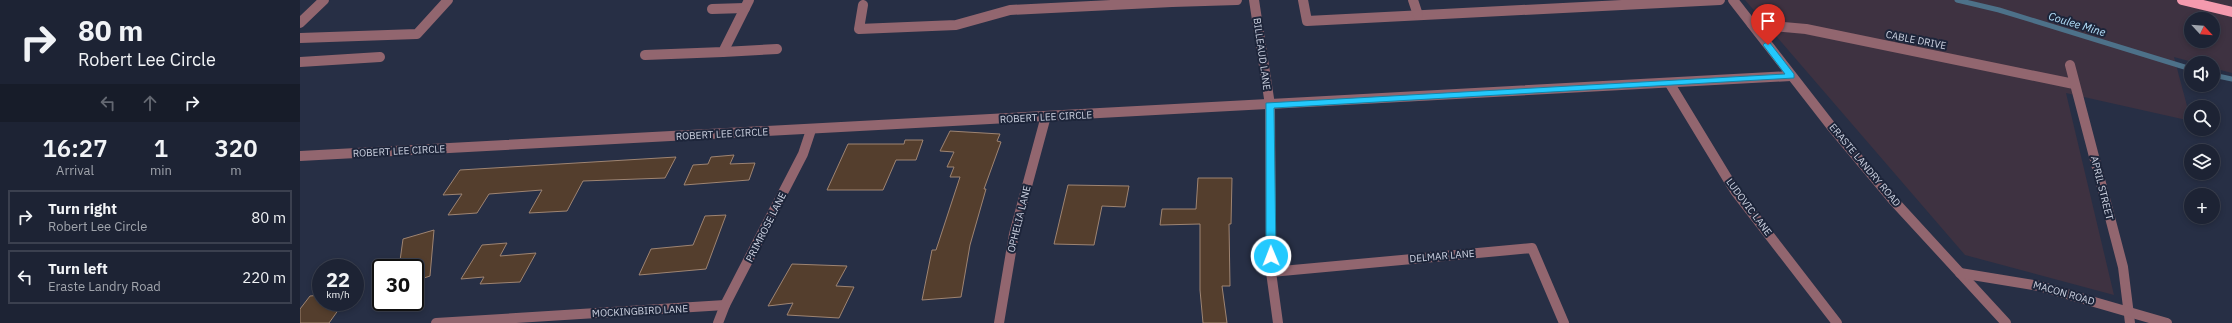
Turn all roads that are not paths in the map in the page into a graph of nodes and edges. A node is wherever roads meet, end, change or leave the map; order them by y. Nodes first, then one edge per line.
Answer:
1 (324, 0) edge
2 (448, 0) edge
3 (1237, 0) edge
4 (1254, 0) edge
5 (1303, 0) edge
6 (1413, 0) edge
7 (1720, 0) edge
8 (1733, 0) edge
9 (2182, 0) edge
10 (1172, 1) edge
11 (1677, 1) edge
12 (747, 4) edge
13 (1575, 4) edge
14 (863, 5) dead end
15 (712, 9) dead end
16 (2232, 12) edge
17 (1418, 15) junction
18 (300, 23) edge
19 (1752, 24) junction
20 (300, 38) edge
21 (777, 49) dead end
22 (723, 52) junction
23 (645, 55) dead end
24 (380, 57) dead end
25 (300, 62) edge
26 (2070, 65) dead end
27 (1791, 76) junction
28 (1670, 84) junction
29 (2074, 84) junction
30 (1270, 105) junction
31 (1046, 116) junction
32 (811, 130) junction
33 (300, 156) edge
34 (1271, 272) junction
35 (1960, 272) junction
36 (725, 305) junction
37 (2129, 317) edge
38 (436, 323) edge
39 (718, 323) edge
40 (999, 323) edge
41 (1278, 323) edge
42 (1564, 323) edge
43 (1837, 323) edge
44 (2006, 323) edge
45 (2167, 323) edge

1 - 18 street
2 - 20 street
3 - 10 street
4 - 30 street, BILLEAUD LANE
5 - 17 street
6 - 17 street
7 - 11 street
8 - 19 street, ERASTE LANDRY ROAD
9 - 16 main road
10 - 14 street
11 - 13 street
12 - 15 street
12 - 22 street
13 - 17 street
19 - 27 street, ERASTE LANDRY ROAD
19 - 29 street, CABLE DRIVE
21 - 22 street
22 - 23 street
24 - 25 street
26 - 29 street, APRIL STREET
27 - 28 street, ROBERT LEE CIRCLE
27 - 35 street, ERASTE LANDRY ROAD
28 - 30 street, ROBERT LEE CIRCLE
28 - 43 street, LUDOVIC LANE
29 - 37 street, APRIL STREET
30 - 31 street, ROBERT LEE CIRCLE
30 - 34 street, BILLEAUD LANE
31 - 32 street, ROBERT LEE CIRCLE
31 - 40 street, OPHELIA LANE
32 - 33 street, ROBERT LEE CIRCLE
32 - 36 street, PRIMROSE LANE
34 - 41 street, BILLEAUD LANE
34 - 42 street, DELMAR LANE
35 - 37 street, MACON ROAD
35 - 44 street, ERASTE LANDRY ROAD
36 - 38 street, MOCKINGBIRD LANE
36 - 39 street, PRIMROSE LANE
37 - 45 street, MACON ROAD

